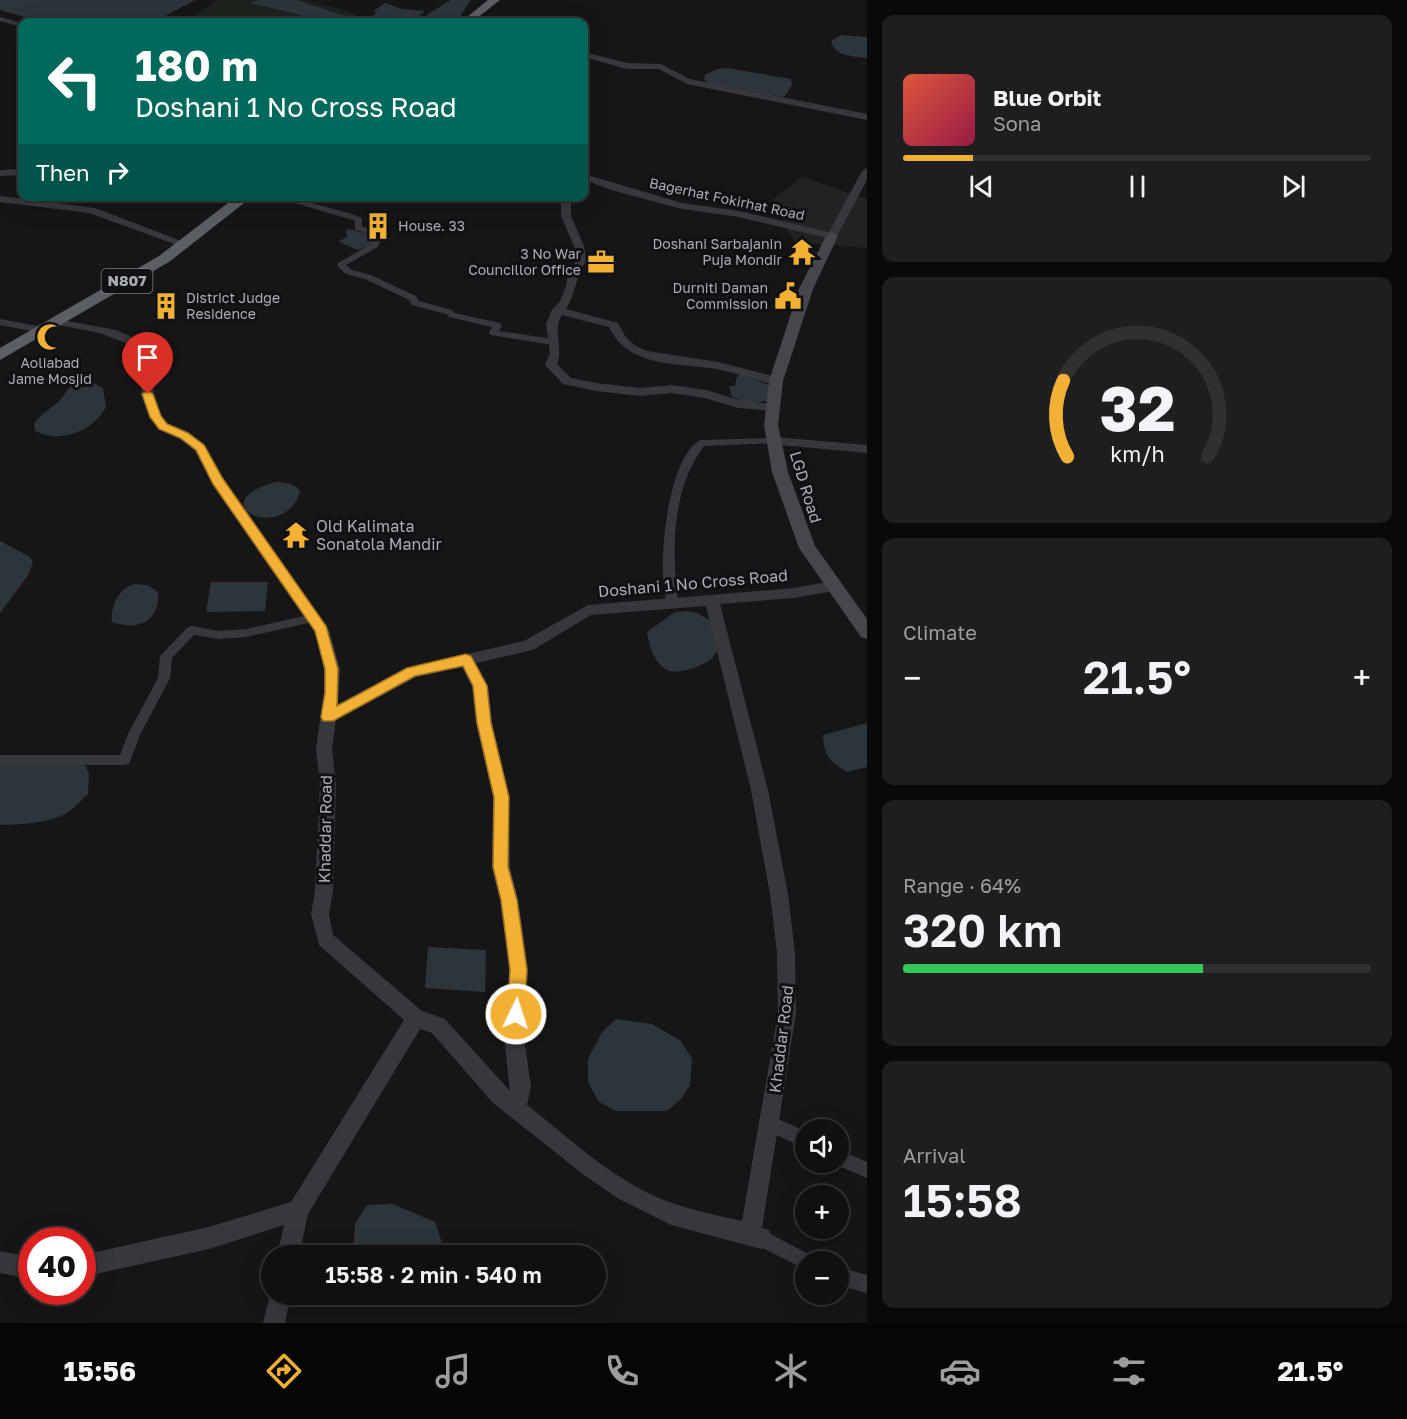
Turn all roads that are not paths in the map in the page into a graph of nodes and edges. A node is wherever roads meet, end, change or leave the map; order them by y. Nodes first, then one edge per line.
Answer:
1 (495, 0) edge
2 (471, 18) edge
3 (0, 19) edge
4 (18, 24) edge
5 (588, 56) edge
6 (867, 117) edge
7 (867, 171) edge
8 (18, 172) edge
9 (0, 173) edge
10 (588, 178) edge
11 (0, 199) edge
12 (240, 201) edge
13 (294, 201) edge
14 (566, 201) edge
15 (832, 236) junction
16 (184, 244) junction
17 (558, 310) junction
18 (0, 322) edge
19 (57, 322) junction
20 (42, 330) junction
21 (553, 342) junction
22 (0, 355) edge
23 (776, 381) junction
24 (772, 408) junction
25 (774, 441) junction
26 (867, 449) edge
27 (833, 586) junction
28 (711, 599) junction
29 (672, 602) junction
30 (313, 618) junction
31 (867, 632) edge
32 (466, 660) junction
33 (328, 717) junction
34 (0, 760) edge
35 (416, 1018) junction
36 (516, 1109) junction
37 (770, 1123) junction
38 (795, 1136) edge
39 (849, 1162) edge
40 (867, 1170) edge
41 (298, 1210) junction
42 (756, 1236) junction
43 (290, 1245) edge
44 (795, 1256) edge
45 (0, 1262) edge
46 (96, 1263) edge
47 (18, 1265) edge
48 (849, 1279) edge
49 (867, 1284) edge
50 (278, 1305) edge
51 (274, 1323) edge

1 - 2 highway
3 - 4 street
5 - 6 street
7 - 15 street
8 - 9 street
10 - 15 street, Bagerhat Fokirhat Road
11 - 16 street
12 - 16 highway, N807
13 - 21 street
14 - 17 street
15 - 23 main road, LGD Road
16 - 19 highway, N807
17 - 21 street
17 - 23 street
18 - 20 street
19 - 20 highway, N807
19 - 30 street, Khaddar Road
20 - 22 highway, N807
21 - 24 street
23 - 24 main road, LGD Road
24 - 25 main road, LGD Road
25 - 26 street
25 - 27 main road, LGD Road
25 - 29 street
27 - 28 street, Doshani 1 No Cross Road
27 - 31 main road, LGD Road
28 - 29 street, Doshani 1 No Cross Road
28 - 37 street, Khaddar Road
29 - 32 street, Doshani 1 No Cross Road
30 - 33 street, Khaddar Road
30 - 34 street
32 - 33 street, Doshani 1 No Cross Road
32 - 36 street
33 - 35 street, Khaddar Road
35 - 36 street, Khaddar Road
35 - 41 street
36 - 42 street, Khaddar Road
37 - 38 street
37 - 42 street, Khaddar Road
39 - 40 street
41 - 43 street
41 - 46 street
42 - 44 street
45 - 47 street
48 - 49 street
50 - 51 street

